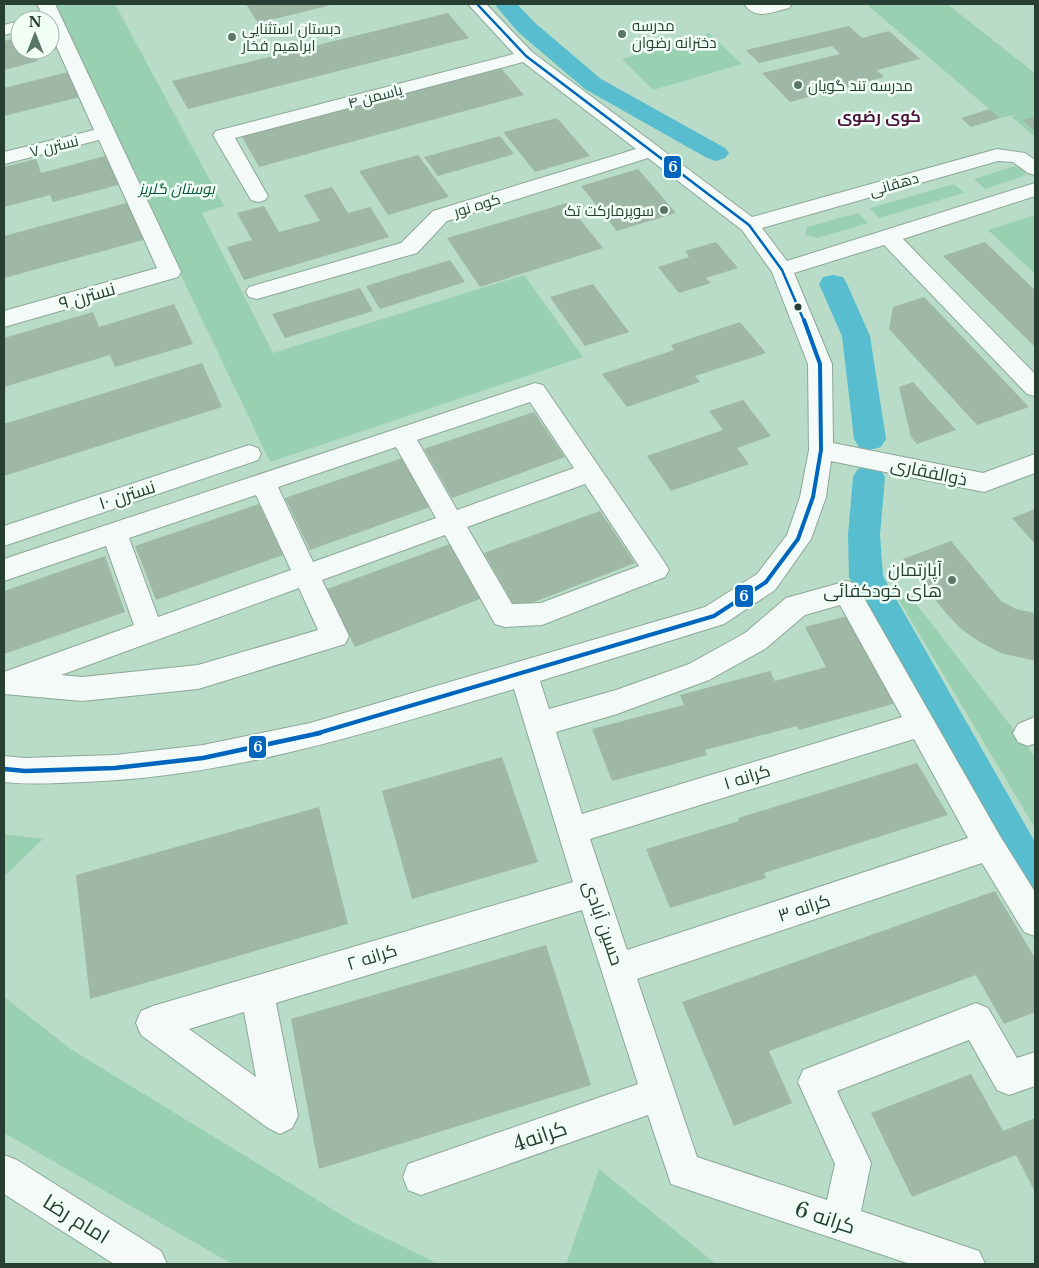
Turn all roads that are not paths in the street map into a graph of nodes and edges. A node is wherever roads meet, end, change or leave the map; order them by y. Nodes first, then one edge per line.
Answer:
1 (46, 4) edge
2 (477, 4) edge
3 (753, 4) edge
4 (783, 4) edge
5 (526, 56) junction
6 (105, 133) junction
7 (650, 151) junction
8 (4, 158) edge
9 (1035, 169) edge
10 (1035, 189) edge
11 (258, 196) dead end
12 (749, 225) junction
13 (888, 236) junction
14 (782, 270) junction
15 (256, 292) dead end
16 (4, 320) edge
17 (1035, 388) edge
18 (402, 436) junction
19 (821, 450) junction
20 (249, 454) dead end
21 (1035, 463) edge
22 (591, 472) junction
23 (263, 483) junction
24 (452, 522) junction
25 (114, 533) junction
26 (4, 536) edge
27 (4, 570) edge
28 (306, 575) junction
29 (150, 631) junction
30 (524, 674) junction
31 (5, 682) edge
32 (921, 724) junction
33 (539, 725) junction
34 (4, 769) edge
35 (572, 831) junction
36 (989, 846) junction
37 (592, 892) junction
38 (1035, 922) edge
39 (619, 969) junction
40 (257, 991) junction
41 (1035, 1068) edge
42 (659, 1094) junction
43 (684, 1171) joint
44 (4, 1173) edge
45 (421, 1178) dead end
46 (840, 1223) junction
47 (148, 1264) edge
48 (966, 1264) edge

1 - 6 main road
2 - 5 main road
3 - 4 main road
5 - 7 main road
5 - 11 main road, یاسمن ۴
6 - 8 main road, نسترن ۷
6 - 16 main road, نسترن ۹
7 - 12 main road
7 - 15 main road, کوه نور
9 - 12 main road, دهقانی
10 - 13 main road
12 - 14 main road
13 - 14 main road
13 - 17 main road
14 - 19 main road
18 - 22 main road
18 - 23 main road
18 - 24 main road
19 - 21 main road, ذوالفقاری
19 - 30 main road
20 - 26 main road, نسترن ۱۰
22 - 24 main road
22 - 24 main road
23 - 25 main road
23 - 28 main road
24 - 28 main road
25 - 27 main road
25 - 29 main road
28 - 29 main road
28 - 31 main road
29 - 31 main road
30 - 33 main road, حسین آبادی
30 - 34 main road
32 - 33 main road
32 - 35 main road, کرانه ۱
32 - 36 main road
33 - 35 main road, حسین آبادی
35 - 37 main road, حسین آبادی
36 - 38 main road
36 - 39 main road, کرانه ۳
37 - 39 main road, حسین آبادی
37 - 40 main road, کرانه ۲
39 - 42 main road, حسین آبادی
40 - 40 main road, کرانه ۲
41 - 46 main road
42 - 43 main road, حسین آبادی
42 - 45 main road, کرانه4
43 - 46 main road, کرانه 6
44 - 47 main road, امام رضا
46 - 48 main road, کرانه 6

